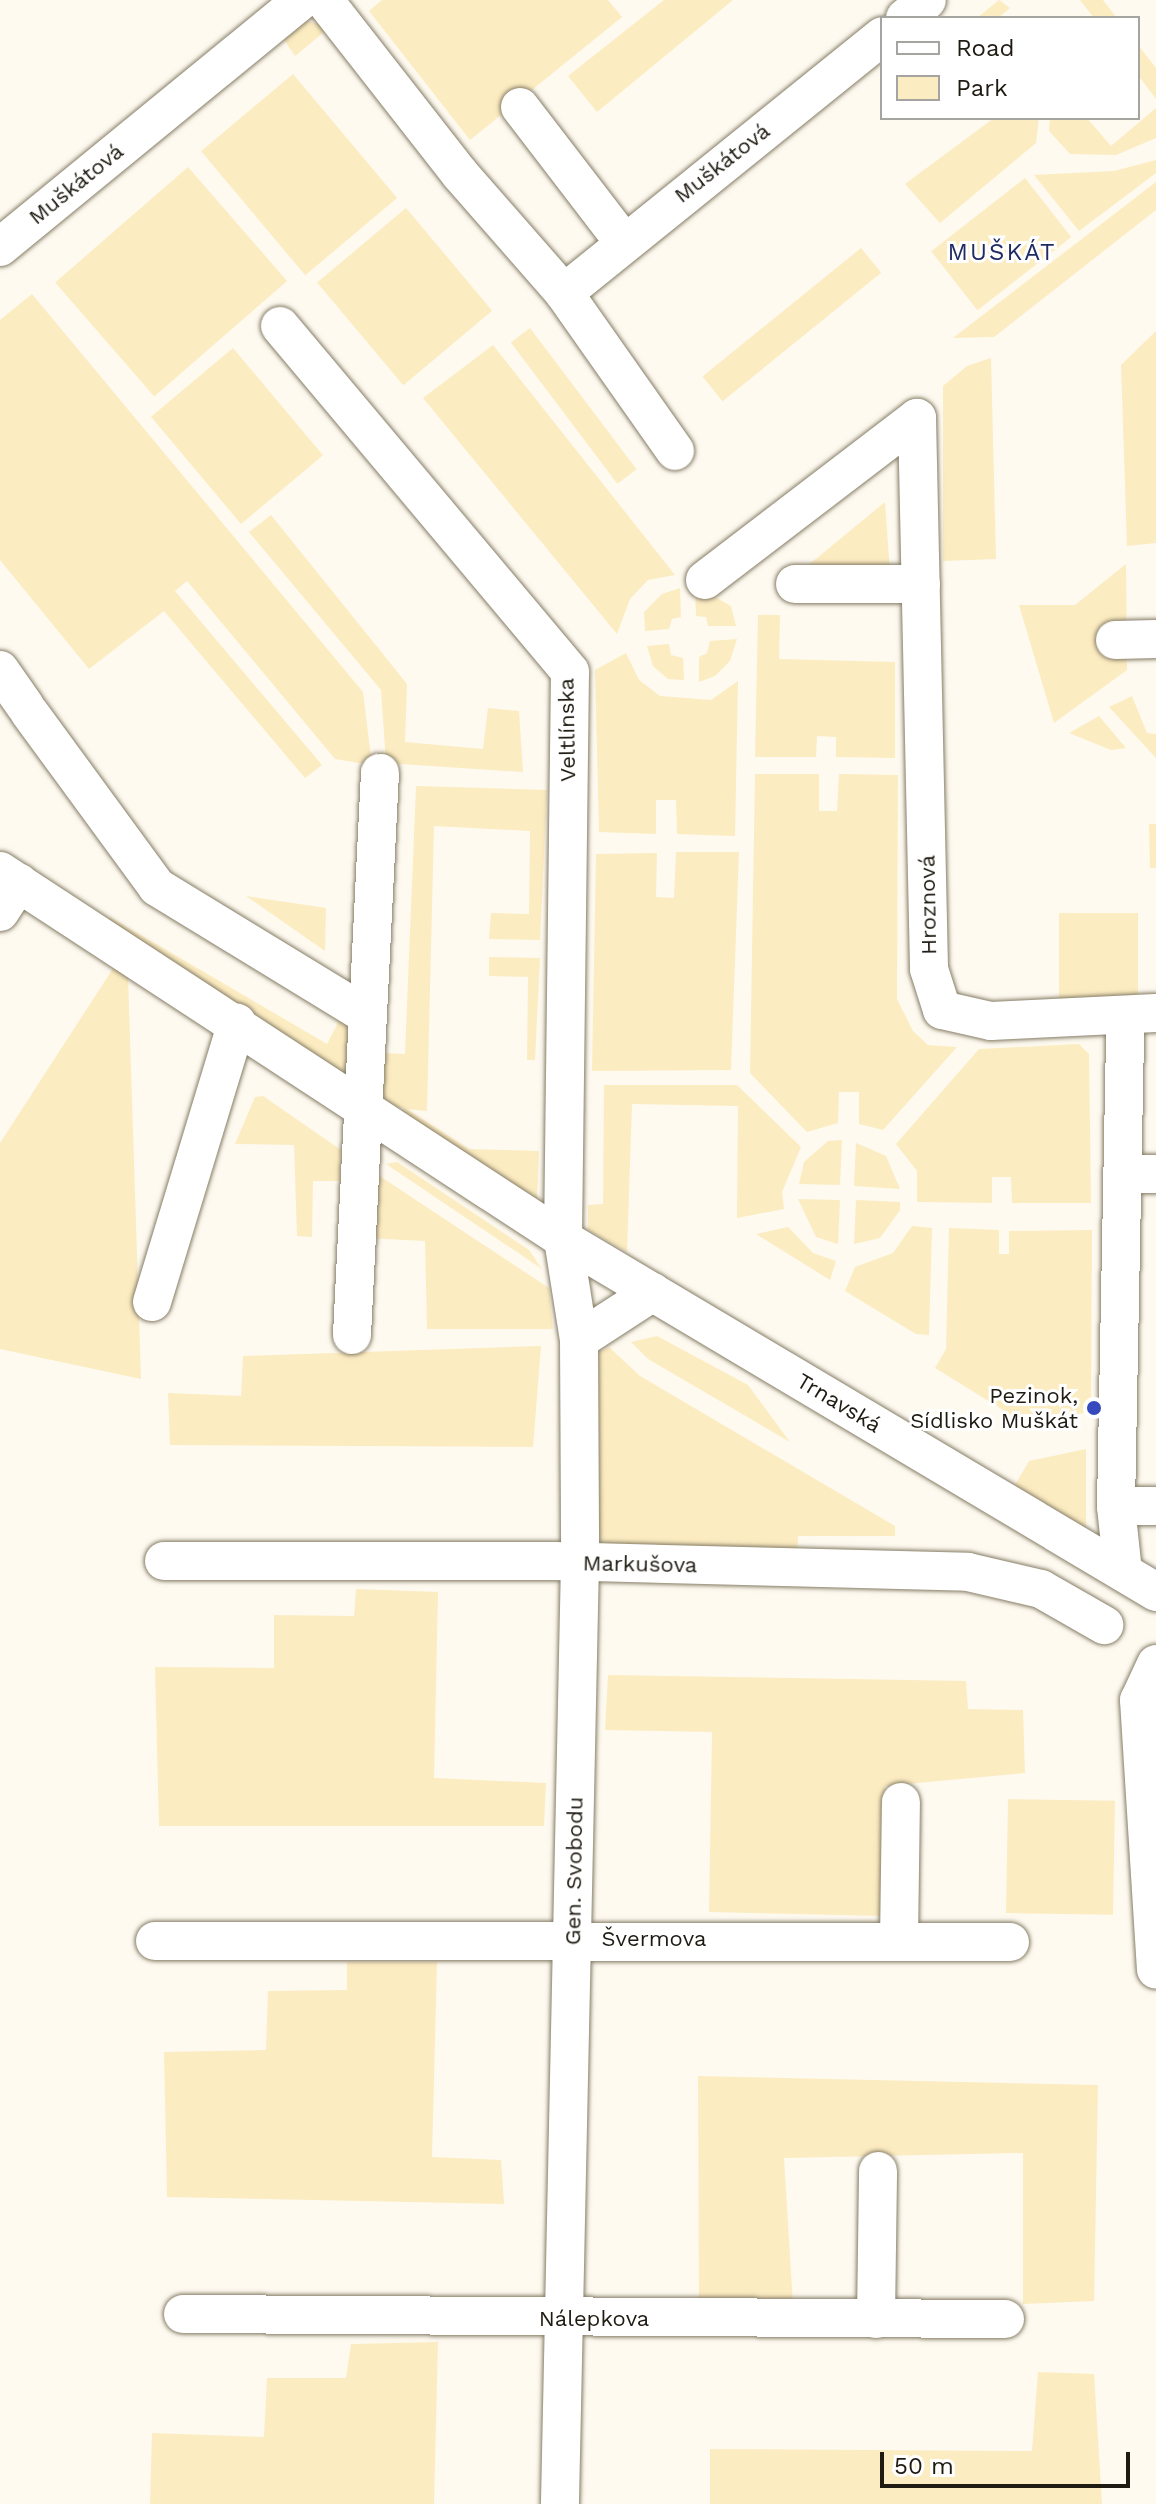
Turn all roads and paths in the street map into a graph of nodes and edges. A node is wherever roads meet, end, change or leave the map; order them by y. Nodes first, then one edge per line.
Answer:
1 (302, 0) edge
2 (324, 0) edge
3 (927, 0) edge
4 (907, 16) edge
5 (880, 38) edge
6 (520, 107) dead end
7 (623, 241) junction
8 (0, 247) edge
9 (564, 293) junction
10 (280, 326) dead end
11 (675, 451) dead end
12 (705, 580) dead end
13 (795, 584) dead end
14 (921, 584) junction
15 (1156, 639) edge
16 (1115, 640) dead end
17 (0, 670) edge
18 (380, 773) dead end
19 (6, 888) edge
20 (1141, 1014) edge
21 (368, 1016) junction
22 (237, 1023) junction
23 (364, 1106) junction
24 (1139, 1174) edge
25 (563, 1239) junction
26 (653, 1292) junction
27 (152, 1302) dead end
28 (352, 1335) dead end
29 (579, 1340) junction
30 (1116, 1506) junction
31 (1156, 1506) edge
32 (164, 1561) dead end
33 (580, 1562) junction
34 (1123, 1572) junction
35 (1156, 1592) edge
36 (1104, 1625) dead end
37 (1156, 1664) edge
38 (901, 1802) dead end
39 (572, 1938) junction
40 (155, 1941) dead end
41 (899, 1941) junction
42 (1010, 1942) dead end
43 (1156, 1969) edge
44 (878, 2171) dead end
45 (183, 2314) dead end
46 (563, 2319) junction
47 (876, 2319) junction
48 (1005, 2319) dead end
49 (560, 2504) edge

1 - 8 street, Muškátová
2 - 9 street
3 - 4 street
5 - 7 street, Muškátová
6 - 7 street
7 - 9 street, Muškátová
9 - 11 street
10 - 25 street, Veltlínska
12 - 14 street, Hroznová
13 - 14 street
14 - 20 street, Hroznová
15 - 16 street
17 - 21 street
18 - 21 street
19 - 22 street, Trnavská
20 - 24 street, Hroznová
21 - 23 street
22 - 23 street, Trnavská
22 - 27 street
23 - 25 street, Trnavská
23 - 28 street
24 - 30 street, Hroznová
25 - 26 street, Trnavská
25 - 29 street, Gen. Svobodu
26 - 29 street
26 - 34 street, Trnavská
29 - 33 street, Gen. Svobodu
30 - 31 street
30 - 34 street, Hroznová
32 - 33 street, Markušova
33 - 36 street, Markušova
33 - 39 street, Gen. Svobodu
34 - 35 street, Trnavská
37 - 43 street
38 - 41 street
39 - 40 street, Švermova
39 - 41 street, Švermova
39 - 46 street, Gen. Svobodu
41 - 42 street, Švermova
44 - 47 street
45 - 46 street, Nálepkova
46 - 47 street, Nálepkova
46 - 49 street, Gen. Svobodu
47 - 48 street, Nálepkova

